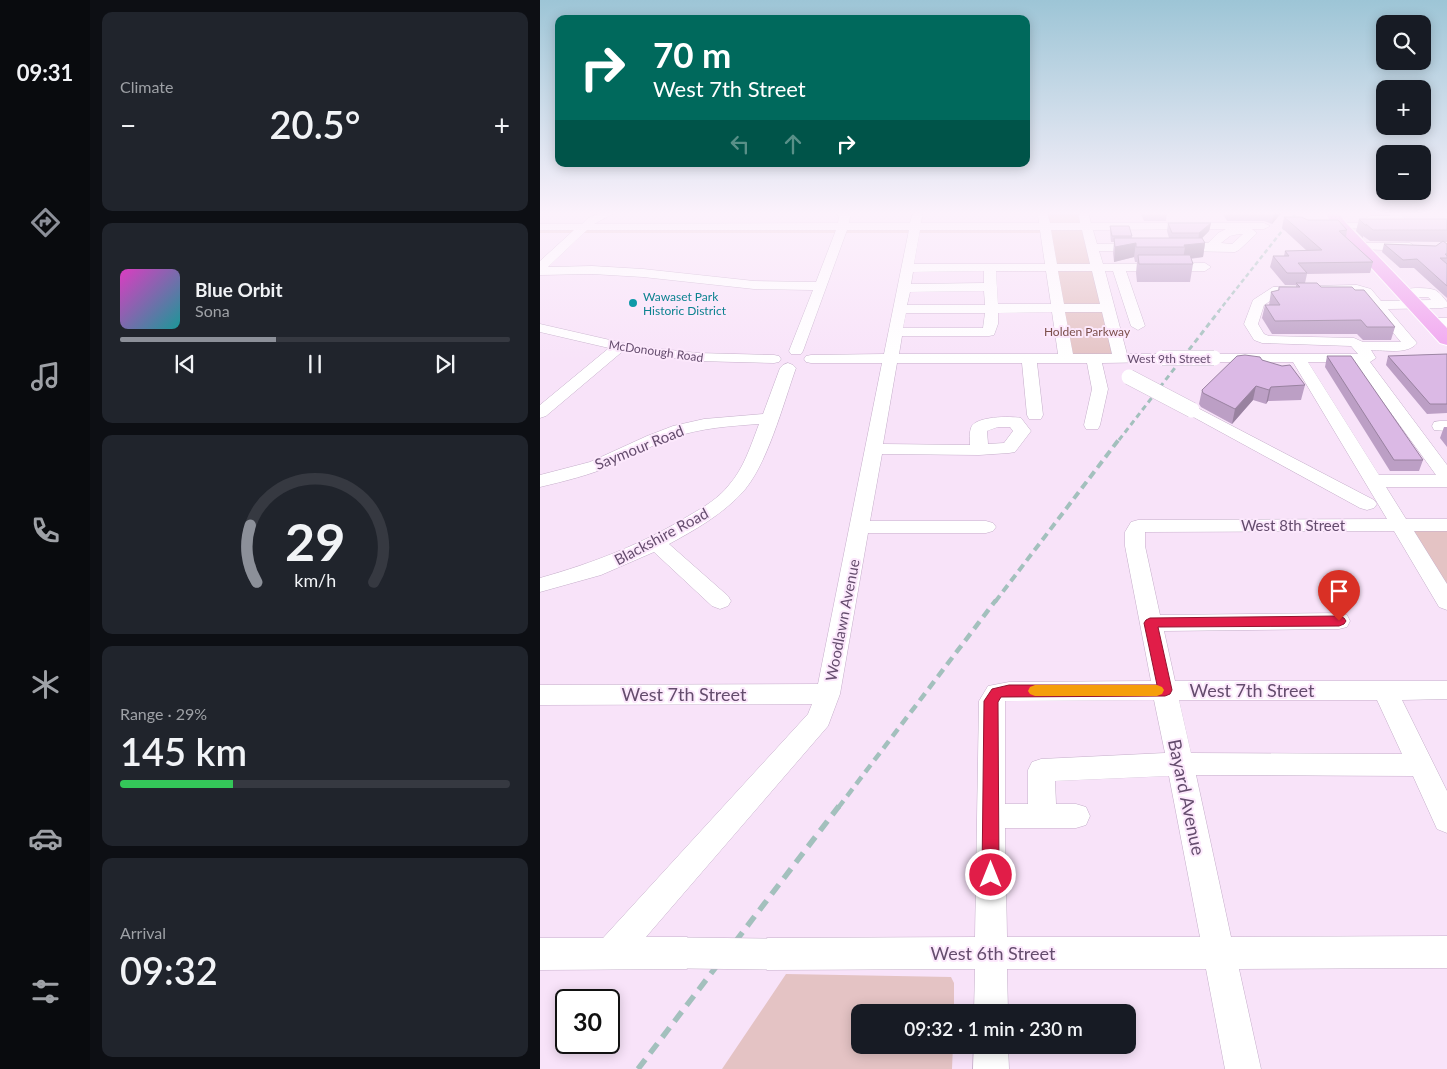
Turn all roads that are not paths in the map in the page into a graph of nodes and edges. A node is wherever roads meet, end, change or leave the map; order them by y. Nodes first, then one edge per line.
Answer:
1 (829, 262) edge
2 (908, 262) edge
3 (1050, 262) edge
4 (1096, 262) edge
5 (1376, 262) edge
6 (1051, 267) junction
7 (1097, 267) junction
8 (1118, 267) junction
9 (1205, 267) dead end
10 (907, 268) junction
11 (990, 268) junction
12 (540, 269) edge
13 (1438, 284) edge
14 (820, 286) junction
15 (989, 287) junction
16 (905, 288) junction
17 (1405, 294) junction
18 (1377, 305) junction
19 (1058, 308) junction
20 (1108, 308) junction
21 (900, 309) junction
22 (991, 309) junction
23 (1138, 326) dead end
24 (540, 328) edge
25 (1443, 330) edge
26 (895, 332) junction
27 (989, 332) junction
28 (618, 348) junction
29 (1363, 354) junction
30 (1093, 358) junction
31 (1120, 358) junction
32 (1298, 358) junction
33 (1408, 358) edge
34 (786, 359) junction
35 (890, 359) junction
36 (989, 359) junction
37 (1029, 359) junction
38 (1066, 359) junction
39 (540, 413) edge
40 (1035, 415) dead end
41 (769, 418) junction
42 (1092, 425) dead end
43 (874, 449) junction
44 (979, 450) dead end
45 (1447, 480) edge
46 (540, 481) edge
47 (1373, 481) junction
48 (1367, 504) dead end
49 (1400, 525) junction
50 (1424, 525) junction
51 (1447, 525) edge
52 (1138, 526) joint
53 (859, 527) junction
54 (986, 527) dead end
55 (1447, 538) edge
56 (655, 542) junction
57 (540, 585) edge
58 (720, 601) dead end
59 (1447, 602) edge
60 (1339, 621) dead end
61 (1150, 623) junction
62 (1165, 690) junction
63 (1385, 690) junction
64 (1447, 690) edge
65 (828, 694) junction
66 (540, 695) edge
67 (1180, 764) junction
68 (1421, 765) junction
69 (991, 816) junction
70 (1042, 816) junction
71 (1076, 816) dead end
72 (1447, 820) edge
73 (611, 953) junction
74 (991, 953) junction
75 (1219, 953) junction
76 (540, 954) edge
77 (1445, 957) edge
78 (991, 1004) edge
79 (991, 1054) edge
80 (991, 1069) edge
81 (1243, 1069) edge

1 - 14 street, Blackshire Road
2 - 10 street, Woodlawn Avenue
3 - 6 street
4 - 7 street
5 - 17 main road
6 - 7 street
6 - 11 street
6 - 19 street
7 - 8 street
7 - 20 street
8 - 9 street
8 - 23 street
10 - 11 street
10 - 16 street, Woodlawn Avenue
11 - 15 street
12 - 14 street
13 - 17 street
14 - 34 street, Blackshire Road
15 - 16 street
15 - 22 street
16 - 21 street, Woodlawn Avenue
17 - 18 street
17 - 25 main road
18 - 29 street
18 - 29 street
19 - 20 street
19 - 22 street
19 - 38 street
20 - 31 street
21 - 22 street
21 - 26 street, Woodlawn Avenue
22 - 27 street
24 - 28 street, McDonough Road
26 - 27 street
26 - 35 street, Woodlawn Avenue
27 - 36 street
28 - 34 street, McDonough Road
28 - 39 street
29 - 32 street, West 9th Street
29 - 33 street, West 9th Street
29 - 45 street
30 - 31 street, West 9th Street
30 - 38 street, West 9th Street
30 - 42 street
30 - 48 street, bridge
31 - 32 street, West 9th Street, bridge
32 - 47 street
34 - 35 street
34 - 41 street, Blackshire Road
35 - 36 street, West 9th Street
35 - 43 street, Woodlawn Avenue
36 - 37 street, West 9th Street
37 - 38 street, West 9th Street
37 - 40 street
41 - 46 street, Saymour Road
41 - 56 street, Blackshire Road
43 - 44 street
43 - 53 street, Woodlawn Avenue
45 - 47 street
47 - 49 street
49 - 50 street, West 8th Street
49 - 52 street, West 8th Street
49 - 59 street
50 - 51 street, West 8th Street
50 - 55 street
52 - 61 street, Bayard Avenue
53 - 54 street
53 - 65 street, Woodlawn Avenue
56 - 57 street, Blackshire Road
56 - 58 street
60 - 61 street
61 - 62 street, Bayard Avenue
62 - 63 street, West 7th Street
62 - 67 street, Bayard Avenue
62 - 69 street, West 7th Street
63 - 64 street, West 7th Street
63 - 68 street
65 - 66 street, West 7th Street
65 - 73 street, Woodlawn Avenue
67 - 68 street
67 - 70 street
67 - 75 street, Bayard Avenue
68 - 72 street
69 - 70 street
69 - 74 street
70 - 71 street
73 - 74 street, West 6th Street, bridge
73 - 76 street, West 6th Street
74 - 75 street, West 6th Street
74 - 78 street
75 - 77 street, West 6th Street
75 - 81 street, Bayard Avenue
79 - 80 street

